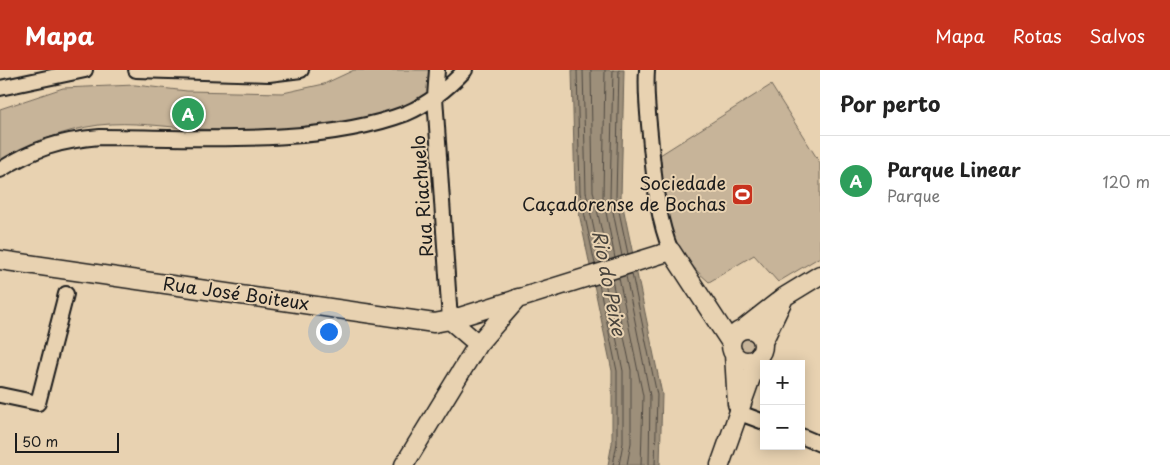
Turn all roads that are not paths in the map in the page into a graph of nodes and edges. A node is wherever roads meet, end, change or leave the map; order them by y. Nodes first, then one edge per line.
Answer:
1 (85, 70) edge
2 (136, 70) edge
3 (301, 70) edge
4 (437, 70) edge
5 (465, 70) edge
6 (647, 70) edge
7 (0, 88) edge
8 (435, 97) junction
9 (0, 170) edge
10 (671, 251) junction
11 (0, 260) edge
12 (820, 275) edge
13 (66, 294) dead end
14 (784, 297) junction
15 (518, 298) junction
16 (450, 320) junction
17 (736, 340) junction
18 (478, 344) junction
19 (761, 348) junction
20 (0, 394) edge
21 (737, 412) junction
22 (760, 421) edge
23 (805, 438) edge
24 (820, 444) edge
25 (404, 465) edge
26 (720, 465) edge

1 - 7 street
2 - 3 street
4 - 8 street, Rua Riachuelo
5 - 8 street
6 - 10 street
8 - 9 street
8 - 16 street, Rua Riachuelo
10 - 15 main road, Rua José Boiteux
10 - 17 main road
11 - 16 main road, Rua José Boiteux
12 - 14 main road
13 - 20 street
14 - 17 main road
14 - 19 main road
15 - 16 main road, Rua José Boiteux
15 - 18 main road
16 - 18 main road
17 - 19 main road
17 - 19 main road
17 - 21 main road
18 - 25 main road
19 - 21 main road
21 - 22 street
21 - 26 main road
23 - 24 street

